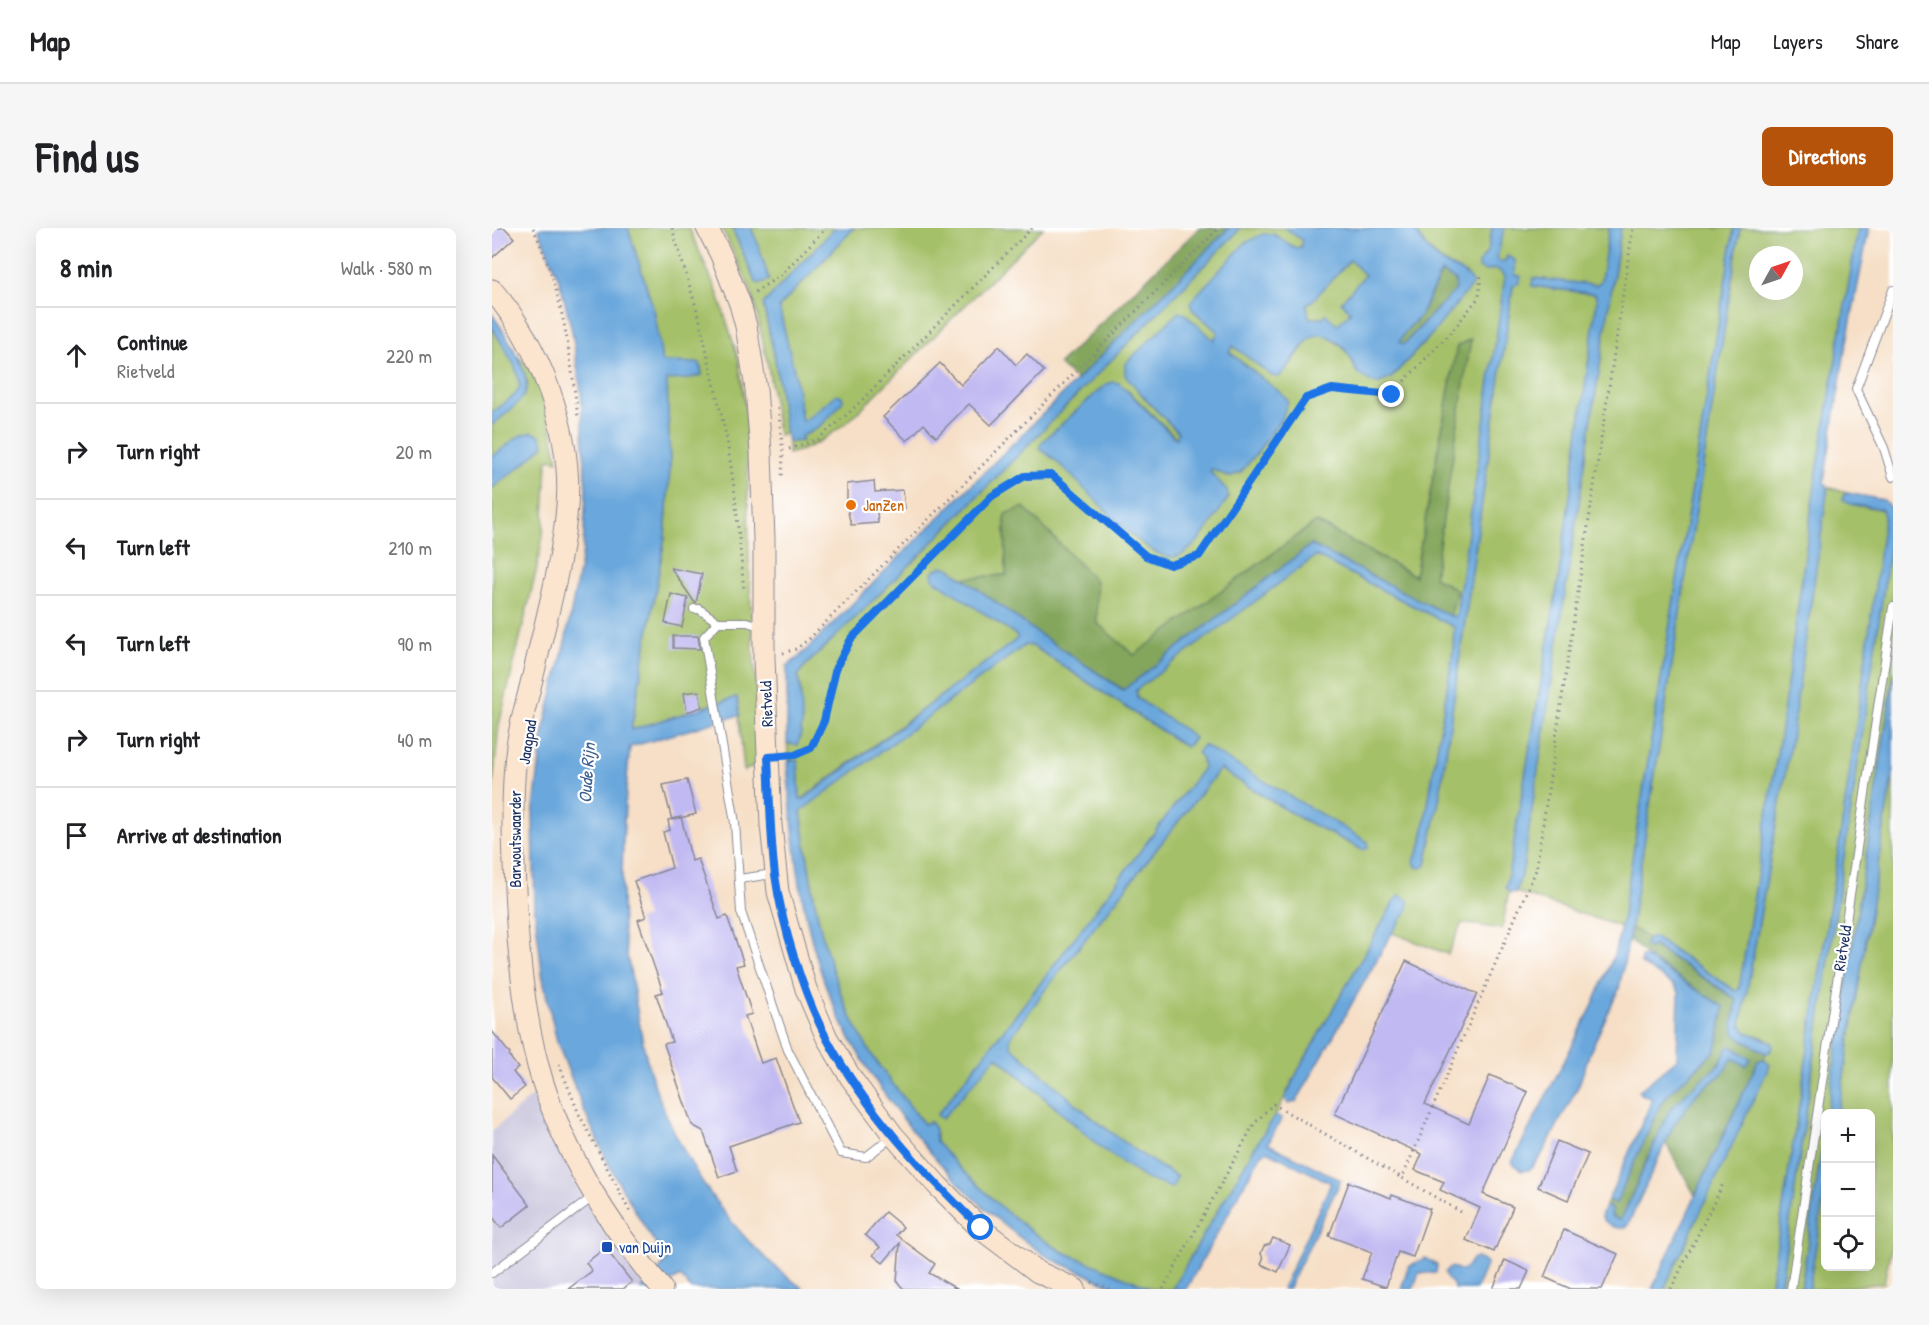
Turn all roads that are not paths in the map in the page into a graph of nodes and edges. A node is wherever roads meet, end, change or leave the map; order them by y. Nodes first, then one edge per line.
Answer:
1 (707, 228) edge
2 (492, 290) edge
3 (1893, 290) edge
4 (1893, 477) edge
5 (1893, 607) edge
6 (694, 609) dead end
7 (718, 622) junction
8 (755, 625) junction
9 (775, 874) junction
10 (739, 879) junction
11 (893, 1135) junction
12 (595, 1195) junction
13 (492, 1273) edge
14 (1082, 1285) edge
15 (662, 1289) edge
16 (1791, 1289) edge

1 - 8 main road, Rietveld
2 - 12 main road, Barwoutswaarder
3 - 4 lane
5 - 16 lane, Rietveld
6 - 7 lane
7 - 8 lane
7 - 10 lane
8 - 9 main road, Rietveld
9 - 10 lane
9 - 11 main road, Rietveld
10 - 11 lane
11 - 14 main road, Rietveld
12 - 13 lane
12 - 15 main road, Barwoutswaarder

